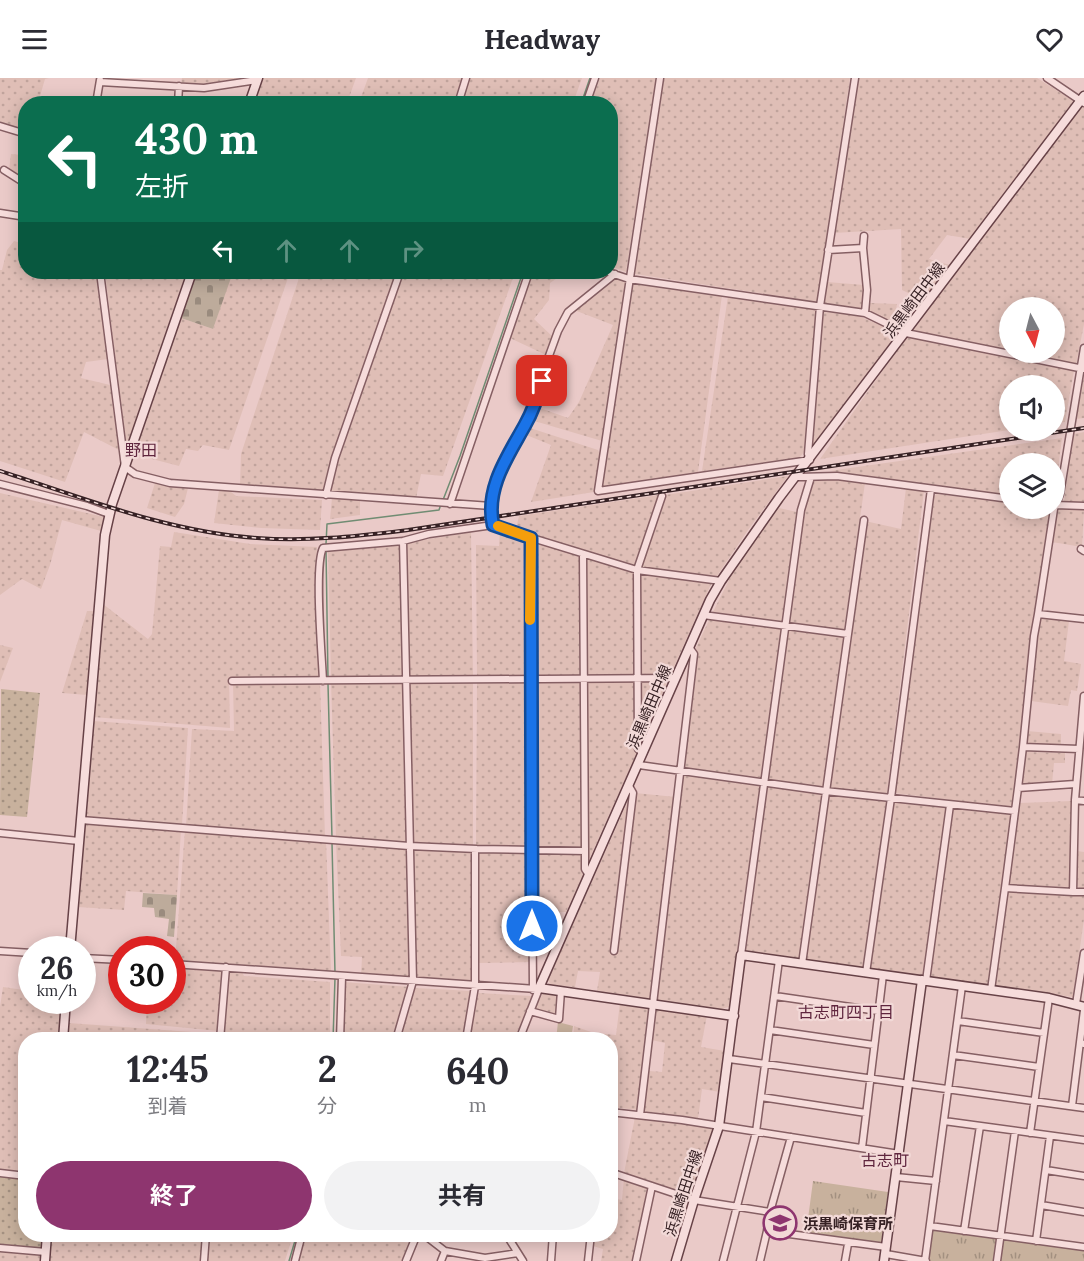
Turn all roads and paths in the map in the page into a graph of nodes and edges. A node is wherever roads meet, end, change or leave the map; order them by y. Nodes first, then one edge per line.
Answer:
1 (466, 78) edge
2 (595, 78) edge
3 (660, 78) edge
4 (855, 78) edge
5 (1047, 78) edge
6 (258, 79) edge
7 (100, 80) edge
8 (179, 86) junction
9 (97, 96) edge
10 (178, 96) edge
11 (252, 96) edge
12 (460, 96) edge
13 (589, 96) edge
14 (1083, 100) edge
15 (0, 126) edge
16 (18, 132) edge
17 (4, 170) dead end
18 (18, 179) edge
19 (0, 213) edge
20 (18, 216) edge
21 (864, 236) dead end
22 (863, 248) junction
23 (828, 250) junction
24 (618, 275) edge
25 (101, 279) edge
26 (190, 279) edge
27 (398, 279) edge
28 (527, 279) edge
29 (605, 279) edge
30 (629, 279) junction
31 (820, 306) junction
32 (865, 313) junction
33 (906, 333) junction
34 (1084, 348) edge
35 (1082, 369) edge
36 (810, 460) junction
37 (1065, 466) edge
38 (125, 467) junction
39 (798, 477) junction
40 (810, 477) junction
41 (0, 484) edge
42 (931, 489) junction
43 (326, 495) junction
44 (662, 496) dead end
45 (999, 498) edge
46 (450, 504) junction
47 (1065, 505) edge
48 (490, 506) junction
49 (1084, 506) edge
50 (109, 514) junction
51 (1052, 519) edge
52 (864, 520) dead end
53 (493, 525) junction
54 (531, 538) junction
55 (403, 541) junction
56 (583, 554) junction
57 (637, 570) junction
58 (721, 581) junction
59 (1038, 614) junction
60 (703, 615) junction
61 (1084, 619) edge
62 (786, 626) junction
63 (848, 634) junction
64 (689, 647) junction
65 (676, 678) junction
66 (531, 679) junction
67 (584, 679) junction
68 (638, 679) junction
69 (405, 680) junction
70 (232, 681) dead end
71 (323, 681) junction
72 (1084, 696) edge
73 (1023, 747) junction
74 (1079, 749) junction
75 (643, 753) junction
76 (639, 765) junction
77 (681, 771) junction
78 (765, 782) junction
79 (1075, 784) junction
80 (629, 786) junction
81 (1018, 788) junction
82 (825, 791) junction
83 (891, 798) junction
84 (1075, 800) junction
85 (1084, 801) edge
86 (950, 804) junction
87 (1015, 811) junction
88 (81, 820) junction
89 (0, 833) edge
90 (79, 841) junction
91 (409, 846) junction
92 (475, 849) junction
93 (532, 850) junction
94 (585, 851) junction
95 (589, 876) junction
96 (1005, 888) junction
97 (1073, 892) junction
98 (1084, 892) edge
99 (71, 936) edge
100 (0, 951) edge
101 (614, 951) dead end
102 (18, 952) edge
103 (1084, 953) edge
104 (741, 955) junction
105 (779, 960) junction
106 (802, 964) junction
107 (186, 965) edge
108 (226, 967) junction
109 (866, 972) junction
110 (883, 975) junction
111 (342, 977) junction
112 (413, 981) junction
113 (924, 981) junction
114 (476, 986) junction
115 (963, 986) junction
116 (536, 989) junction
117 (991, 990) junction
118 (561, 992) junction
119 (774, 996) junction
120 (1049, 998) junction
121 (654, 1005) junction
122 (1081, 1007) edge
123 (530, 1011) junction
124 (879, 1011) junction
125 (65, 1014) edge
126 (734, 1016) junction
127 (958, 1021) junction
128 (770, 1030) junction
129 (64, 1032) edge
130 (221, 1032) edge
131 (340, 1032) edge
132 (398, 1032) edge
133 (467, 1032) edge
134 (522, 1032) edge
135 (1044, 1033) junction
136 (1082, 1043) edge
137 (874, 1046) junction
138 (953, 1055) junction
139 (729, 1059) junction
140 (765, 1064) junction
141 (1039, 1067) junction
142 (870, 1078) junction
143 (908, 1084) junction
144 (949, 1089) junction
145 (761, 1097) junction
146 (1035, 1101) junction
147 (1072, 1106) junction
148 (1084, 1108) edge
149 (618, 1113) edge
150 (866, 1113) junction
151 (640, 1115) junction
152 (944, 1121) junction
153 (719, 1126) junction
154 (980, 1126) junction
155 (1015, 1131) junction
156 (756, 1132) junction
157 (1030, 1133) junction
158 (1050, 1136) junction
159 (791, 1137) junction
160 (1084, 1140) edge
161 (862, 1148) junction
162 (899, 1154) junction
163 (1046, 1170) junction
164 (0, 1173) edge
165 (18, 1175) edge
166 (618, 1175) edge
167 (1084, 1176) edge
168 (896, 1177) junction
169 (936, 1181) junction
170 (652, 1186) junction
171 (694, 1200) junction
172 (1041, 1205) junction
173 (736, 1207) junction
174 (770, 1212) junction
175 (1084, 1212) edge
176 (930, 1226) junction
177 (767, 1231) junction
178 (964, 1231) junction
179 (1000, 1236) junction
180 (1036, 1240) junction
181 (47, 1242) edge
182 (205, 1242) edge
183 (300, 1242) edge
184 (414, 1242) edge
185 (433, 1242) edge
186 (511, 1242) edge
187 (552, 1242) edge
188 (590, 1242) edge
189 (848, 1244) junction
190 (1084, 1247) edge
191 (0, 1248) edge
192 (445, 1251) junction
193 (518, 1253) junction
194 (885, 1254) edge
195 (46, 1257) edge
196 (204, 1261) edge
197 (295, 1261) edge
198 (406, 1261) edge
199 (441, 1261) edge
200 (523, 1261) edge
201 (551, 1261) edge
202 (588, 1261) edge
203 (636, 1261) edge
204 (676, 1261) edge
205 (723, 1261) edge
206 (760, 1261) edge
207 (845, 1261) edge
208 (926, 1261) edge
209 (997, 1261) edge

1 - 12 street
2 - 13 street
3 - 30 street
4 - 23 street
5 - 14 street
6 - 8 street
6 - 11 main road
7 - 8 street
7 - 9 street
8 - 10 street
14 - 33 main road, 浜黒崎田中線
15 - 16 street
17 - 18 street
19 - 20 street
21 - 22 street
22 - 23 street
22 - 32 street
23 - 31 street
24 - 30 street
25 - 38 street
26 - 38 main road
27 - 43 street
28 - 46 street
29 - 48 street
30 - 31 street
30 - 36 street
31 - 32 street
31 - 36 street
32 - 33 street
33 - 35 street
33 - 36 main road, 浜黒崎田中線
34 - 35 street
35 - 37 street
36 - 39 main road, 浜黒崎田中線
38 - 43 street
38 - 50 main road
39 - 40 street
39 - 58 main road, 浜黒崎田中線
40 - 42 street
40 - 62 street
41 - 50 street
42 - 45 street
42 - 83 street
43 - 46 street
44 - 57 street
46 - 48 street
47 - 49 street
48 - 53 street
50 - 88 main road
51 - 59 street
52 - 63 street
53 - 54 street
53 - 55 street
54 - 56 street
54 - 66 street
55 - 69 street
55 - 71 street
56 - 57 street
56 - 67 street
57 - 58 street
57 - 68 street
58 - 60 main road, 浜黒崎田中線
59 - 61 street
59 - 73 street
60 - 62 street
60 - 64 main road, 浜黒崎田中線
62 - 63 street
62 - 78 street
63 - 82 street
64 - 65 main road, 浜黒崎田中線
64 - 77 street
65 - 68 street
65 - 75 main road, 浜黒崎田中線
66 - 67 street
66 - 69 street
66 - 93 street
67 - 68 street
67 - 94 street
68 - 75 street
69 - 71 street
69 - 91 street
70 - 71 street
72 - 74 street
73 - 74 street
73 - 81 street
74 - 79 street
75 - 76 main road, 浜黒崎田中線
76 - 77 street
76 - 80 main road, 浜黒崎田中線
77 - 78 street
77 - 121 street
78 - 82 street
78 - 104 street
79 - 81 street
79 - 84 street
80 - 95 main road, 浜黒崎田中線
80 - 101 street
81 - 87 street
82 - 83 street
82 - 106 street
83 - 86 street
83 - 109 street
84 - 85 street
84 - 97 street
86 - 87 street
86 - 113 street
87 - 96 street
88 - 90 main road
88 - 91 street
89 - 90 street
90 - 99 main road
91 - 92 street
91 - 112 street
92 - 93 street
92 - 114 street
93 - 94 street
93 - 116 street
94 - 95 street
95 - 116 main road, 浜黒崎田中線
96 - 97 street
96 - 117 street
97 - 98 street
100 - 102 street
103 - 122 street
104 - 105 main road
104 - 126 main road, 浜黒崎田中線
105 - 106 main road
105 - 119 street
106 - 109 main road
107 - 108 street
108 - 111 street
108 - 130 street
109 - 110 main road
110 - 113 main road
110 - 124 street
111 - 112 street
111 - 131 street
112 - 114 street
112 - 132 street
113 - 115 main road
113 - 143 main road
114 - 116 street
114 - 133 street
115 - 117 main road
115 - 127 street
116 - 118 main road
116 - 123 street
117 - 120 main road
118 - 121 main road
118 - 123 street
119 - 124 street
119 - 128 street
120 - 122 main road
120 - 135 street
121 - 126 main road
121 - 151 street
122 - 136 street
123 - 134 street
124 - 137 street
125 - 129 main road
126 - 139 main road, 浜黒崎田中線
127 - 135 street
127 - 138 street
128 - 137 street
128 - 140 street
135 - 141 street
136 - 147 street
137 - 142 street
138 - 141 street
138 - 144 street
139 - 140 street
139 - 153 main road, 浜黒崎田中線
140 - 142 street
140 - 145 street
141 - 146 street
142 - 143 street
142 - 150 street
143 - 144 street
143 - 162 main road
144 - 146 street
144 - 152 street
145 - 150 street
145 - 156 street
146 - 147 street
146 - 157 street
147 - 148 street
149 - 151 street
150 - 161 street
151 - 153 street
152 - 154 street
152 - 169 street
153 - 156 street
153 - 171 main road, 浜黒崎田中線
154 - 155 street
154 - 178 street
155 - 157 street
155 - 179 street
156 - 159 street
156 - 173 street
157 - 158 street
158 - 160 street
158 - 163 street
159 - 161 street
159 - 174 street
161 - 162 street
162 - 168 main road
163 - 167 street
163 - 172 street
164 - 165 street
166 - 170 street
168 - 169 street
168 - 194 main road
169 - 176 street
170 - 171 street
170 - 203 street
171 - 173 street
171 - 204 main road, 浜黒崎田中線
172 - 175 street
172 - 180 street
173 - 174 street
173 - 205 street
174 - 177 street
176 - 178 street
176 - 208 street
177 - 189 street
177 - 206 street
178 - 179 street
179 - 180 street
179 - 209 street
180 - 190 street
181 - 195 main road
182 - 196 street
183 - 197 street
184 - 198 street
185 - 192 street
186 - 193 street
187 - 201 street
188 - 202 street
189 - 194 street
189 - 207 street
191 - 195 street
192 - 193 street
192 - 199 street
193 - 200 street
194 - 208 street

